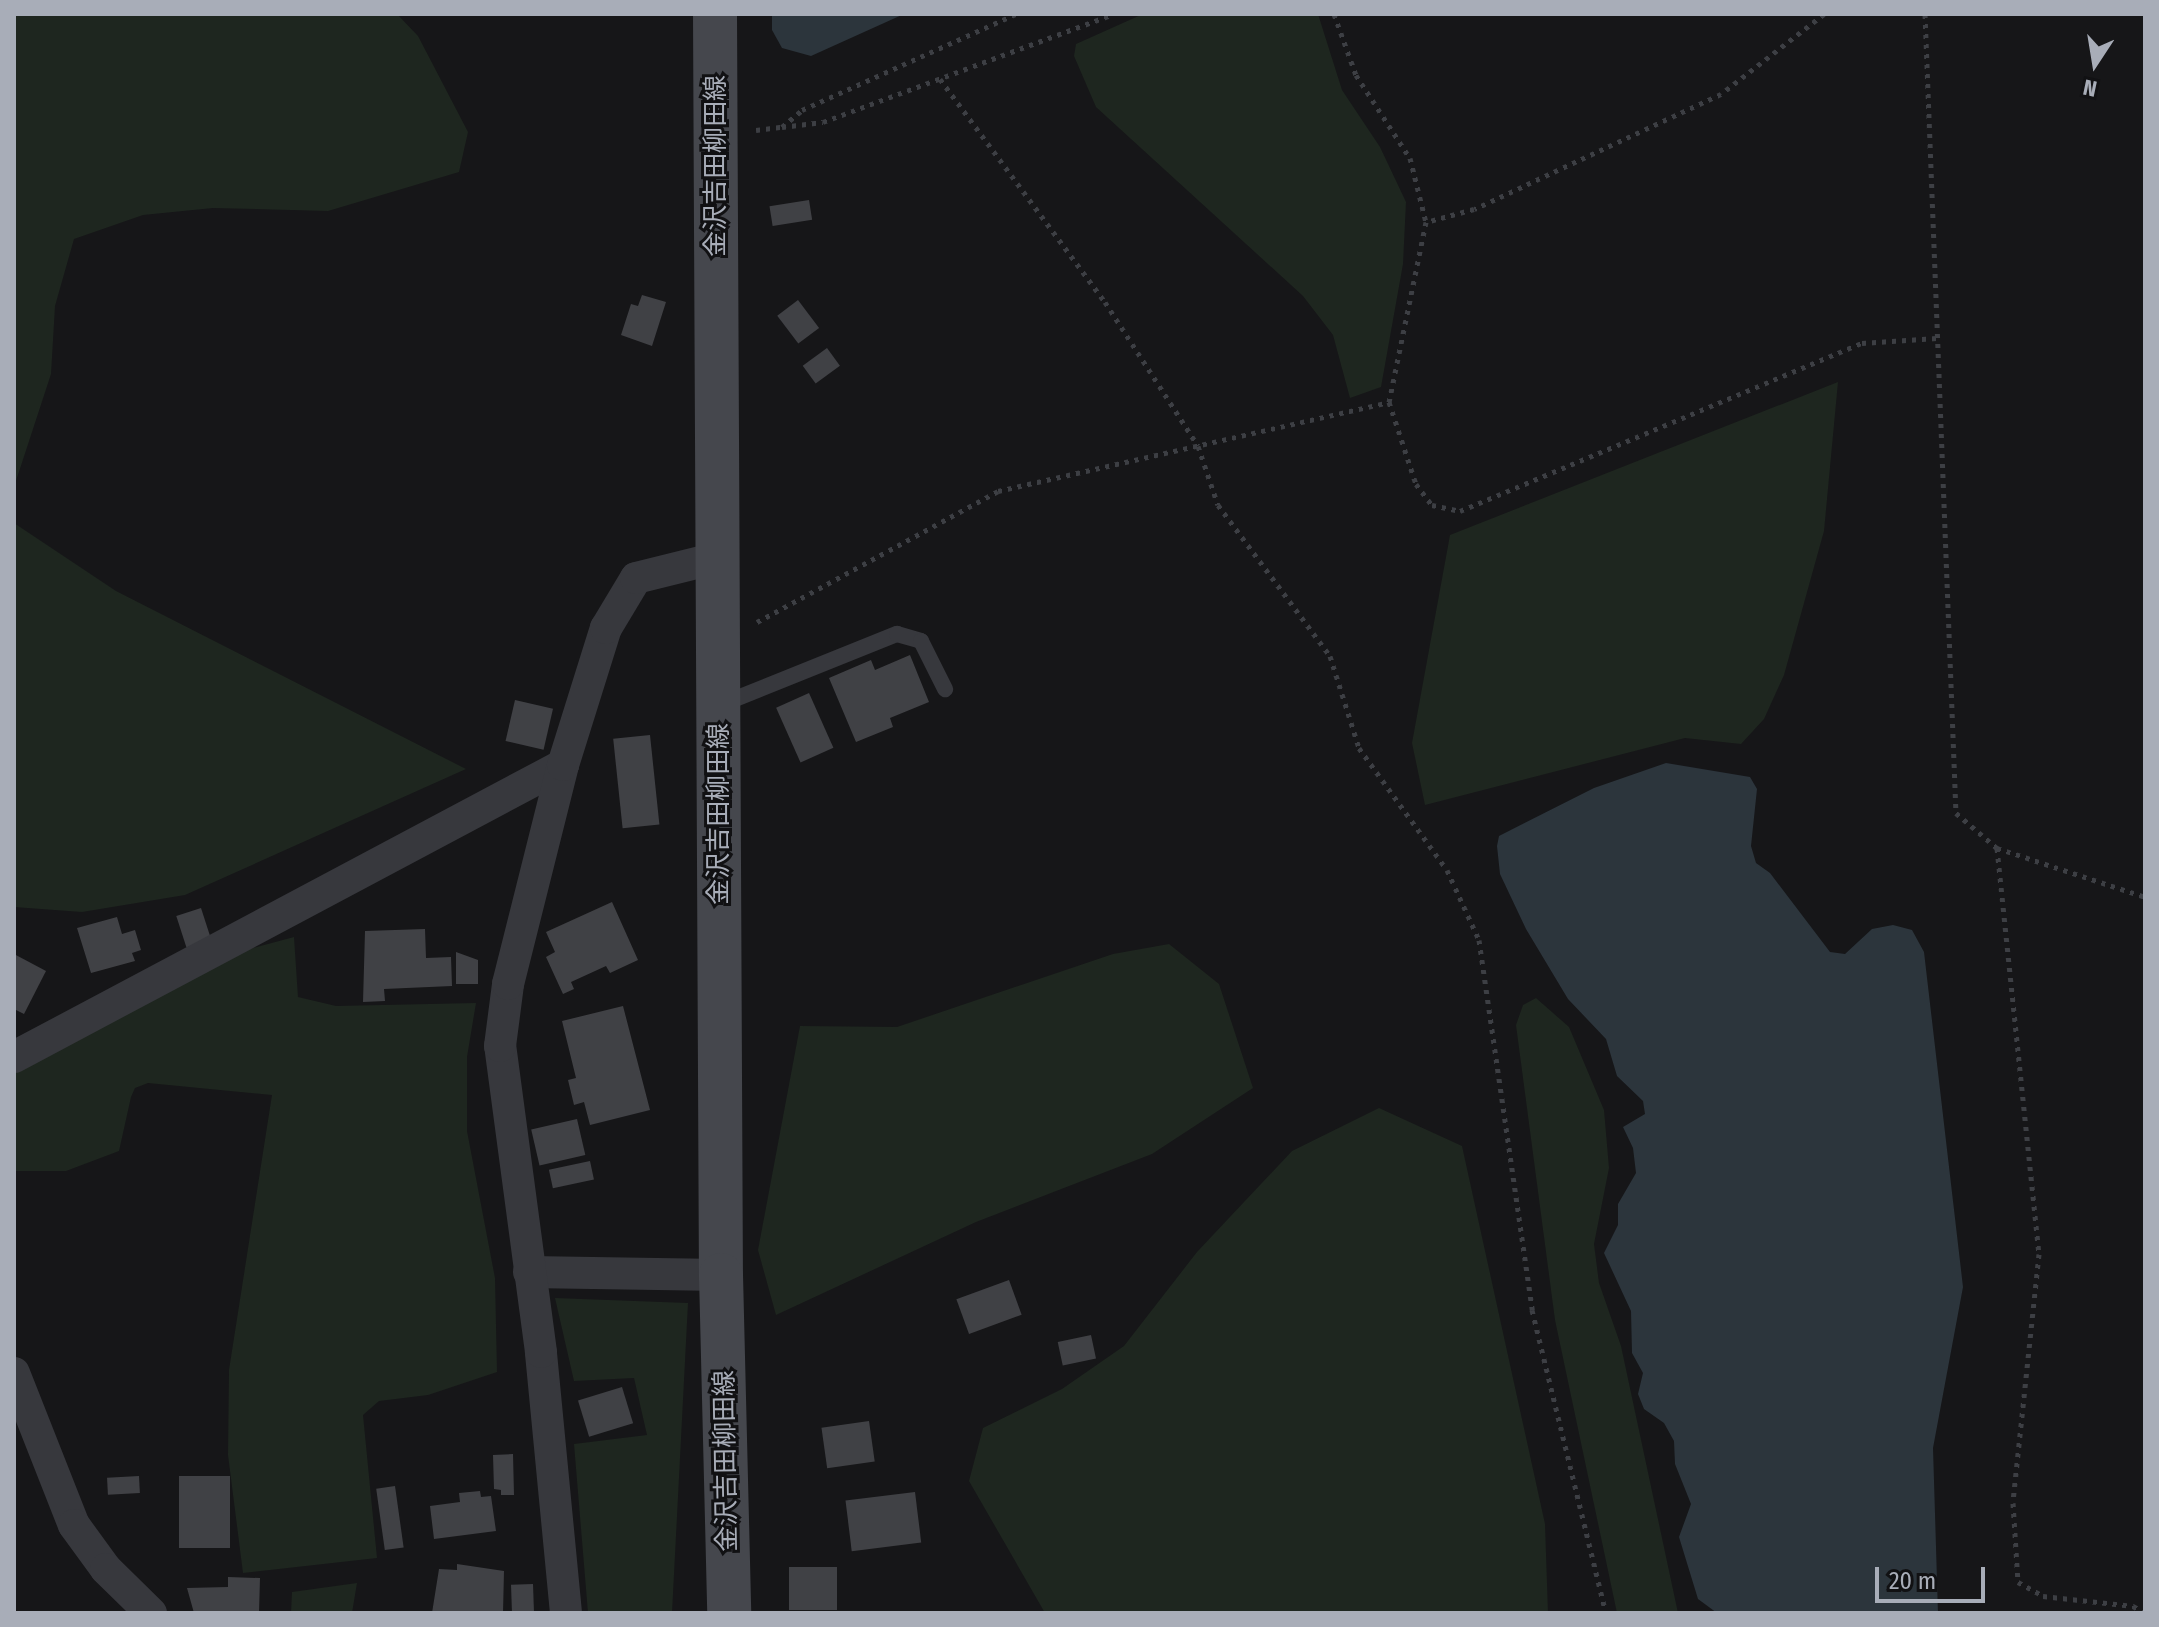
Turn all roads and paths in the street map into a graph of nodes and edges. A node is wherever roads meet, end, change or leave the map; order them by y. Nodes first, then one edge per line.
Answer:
1 (715, 14) edge
2 (1016, 14) edge
3 (1113, 14) edge
4 (1334, 14) edge
5 (1824, 14) edge
6 (1925, 14) edge
7 (940, 79) junction
8 (782, 127) junction
9 (716, 133) junction
10 (1426, 222) junction
11 (1937, 338) junction
12 (1389, 402) junction
13 (1198, 446) junction
14 (717, 558) junction
15 (718, 642) junction
16 (945, 689) dead end
17 (718, 706) junction
18 (563, 765) junction
19 (1997, 848) junction
20 (2145, 897) edge
21 (14, 1057) edge
22 (529, 1272) junction
23 (721, 1275) junction
24 (14, 1373) edge
25 (151, 1613) edge
26 (566, 1613) edge
27 (729, 1613) edge
28 (1606, 1613) edge
29 (2145, 1613) edge

1 - 9 main road, 金沢吉田柳田線
2 - 8 path
3 - 7 path
4 - 10 path
5 - 10 path
6 - 11 path
7 - 8 path
7 - 13 path
8 - 9 path
9 - 14 main road, 金沢吉田柳田線
10 - 12 path
11 - 12 path
11 - 19 path
12 - 13 path
13 - 15 path
13 - 28 path
14 - 15 main road, 金沢吉田柳田線
14 - 18 street
15 - 17 main road, 金沢吉田柳田線
16 - 17 lane
17 - 23 main road, 金沢吉田柳田線
18 - 21 street
18 - 22 street
19 - 20 path
19 - 29 path
22 - 23 street
22 - 26 street
23 - 27 main road, 金沢吉田柳田線
24 - 25 street

